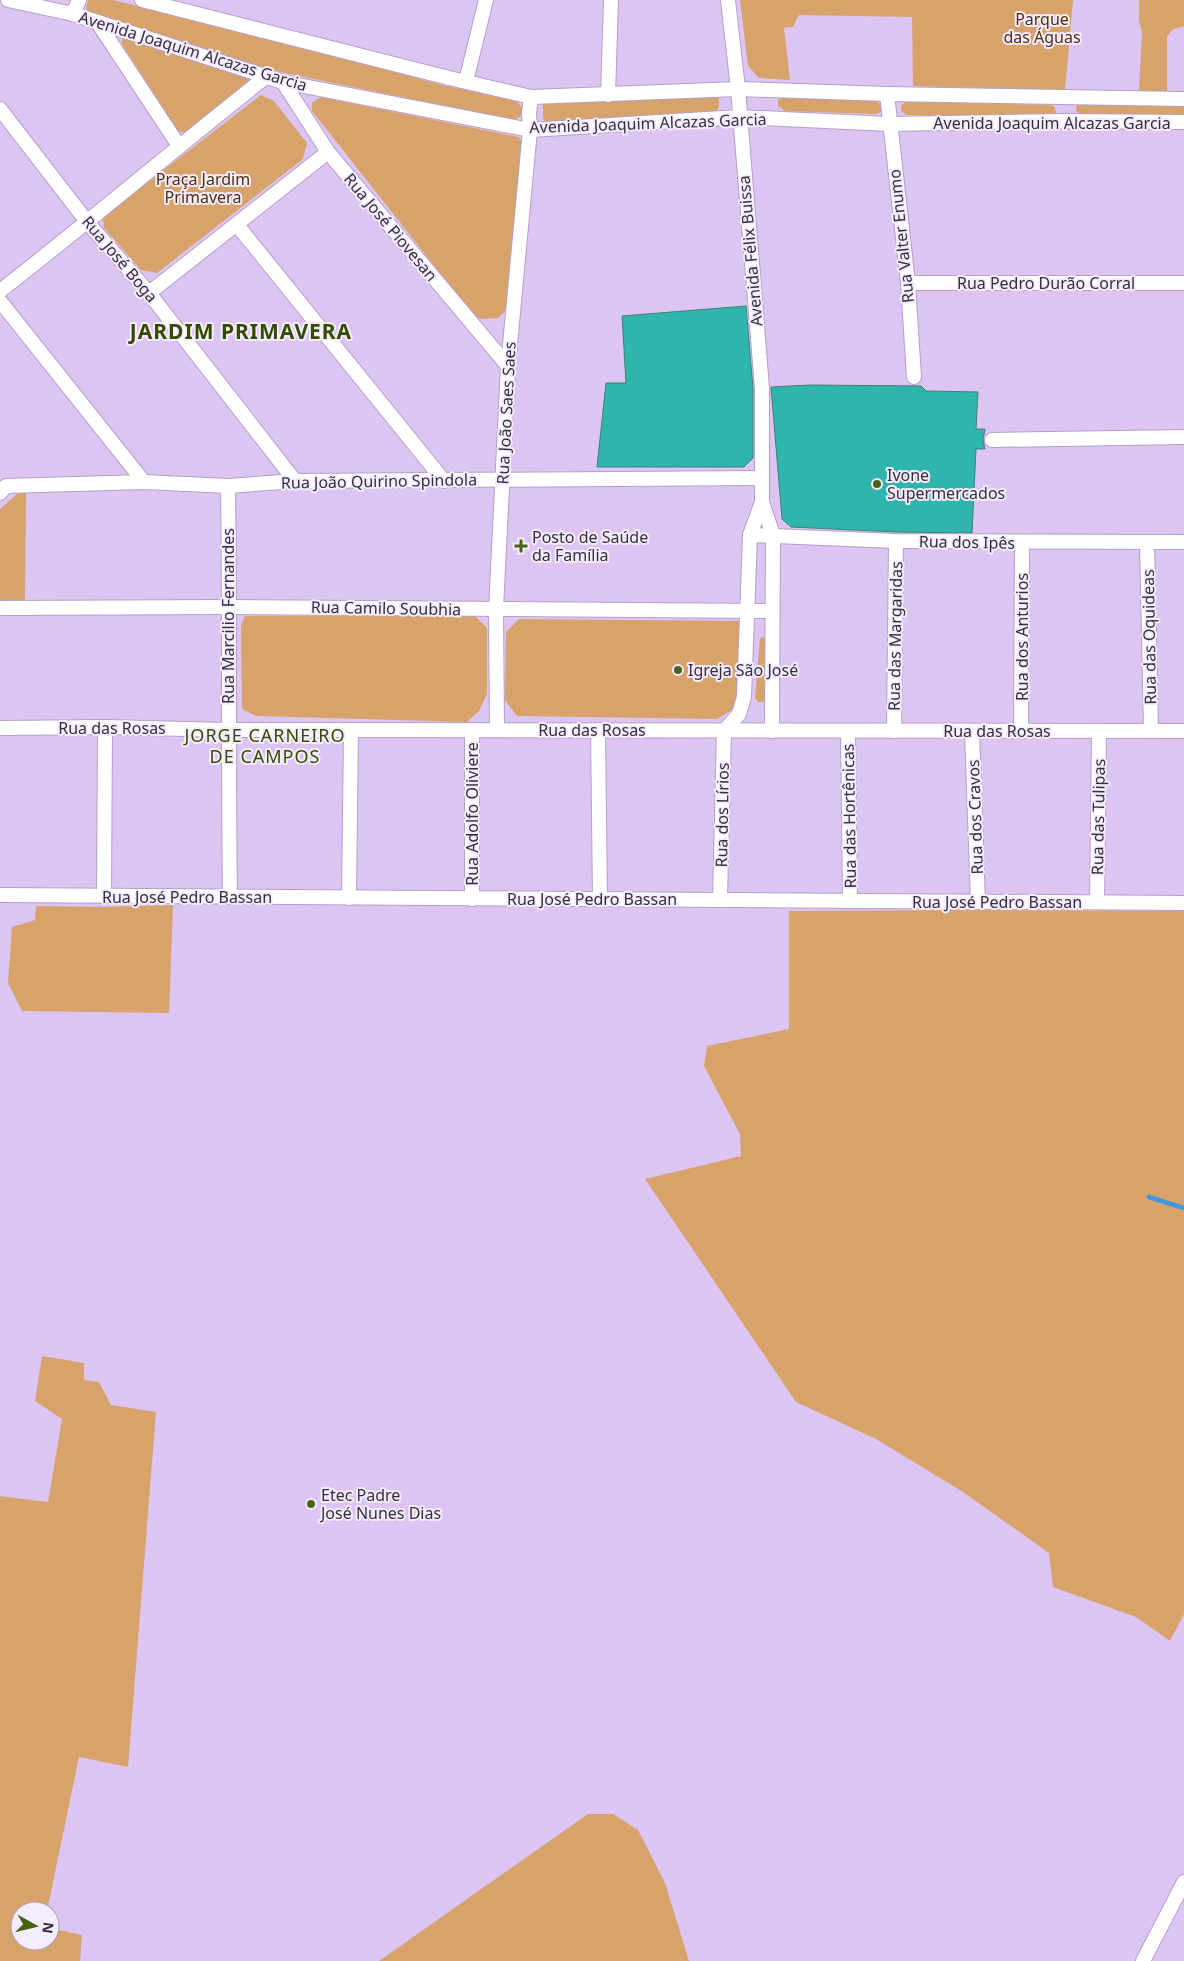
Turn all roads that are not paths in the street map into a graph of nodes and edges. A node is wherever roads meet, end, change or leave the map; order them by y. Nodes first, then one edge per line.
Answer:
1 (8, 0) edge
2 (79, 0) edge
3 (142, 0) edge
4 (486, 0) edge
5 (611, 0) edge
6 (728, 0) edge
7 (73, 14) junction
8 (98, 23) junction
9 (267, 76) junction
10 (466, 81) junction
11 (283, 82) junction
12 (738, 89) junction
13 (887, 94) junction
14 (608, 95) junction
15 (531, 97) junction
16 (1064, 98) junction
17 (1184, 99) edge
18 (0, 109) edge
19 (739, 117) junction
20 (1062, 121) junction
21 (1184, 122) edge
22 (889, 124) junction
23 (530, 130) junction
24 (179, 146) junction
25 (328, 152) junction
26 (88, 223) junction
27 (237, 225) junction
28 (908, 283) junction
29 (1184, 283) edge
30 (0, 291) edge
31 (149, 293) junction
32 (0, 301) edge
33 (508, 366) junction
34 (914, 377) dead end
35 (1184, 437) edge
36 (992, 440) dead end
37 (762, 478) junction
38 (502, 479) junction
39 (294, 481) junction
40 (444, 481) junction
41 (144, 482) junction
42 (2, 486) edge
43 (228, 486) junction
44 (762, 502) junction
45 (750, 535) junction
46 (773, 535) junction
47 (896, 541) junction
48 (1022, 542) junction
49 (1184, 542) edge
50 (1147, 543) junction
51 (230, 607) junction
52 (0, 608) edge
53 (496, 610) junction
54 (746, 611) junction
55 (772, 611) junction
56 (105, 727) junction
57 (0, 728) edge
58 (228, 730) junction
59 (351, 730) junction
60 (472, 730) junction
61 (497, 730) junction
62 (598, 730) junction
63 (724, 731) junction
64 (772, 731) junction
65 (848, 731) junction
66 (894, 731) junction
67 (1021, 731) junction
68 (1099, 731) junction
69 (972, 732) junction
70 (1151, 732) junction
71 (1184, 732) edge
72 (0, 895) edge
73 (104, 896) junction
74 (230, 897) junction
75 (349, 898) junction
76 (472, 899) junction
77 (600, 899) junction
78 (720, 900) junction
79 (850, 901) junction
80 (978, 902) junction
81 (1097, 902) junction
82 (1184, 903) edge
83 (1184, 1882) edge
84 (1143, 1961) edge

1 - 7 street, Avenida Joaquim Alcazas Garcia
2 - 7 street
3 - 10 street, Avenida Joaquim Alcazas Garcia
4 - 10 street
5 - 14 street
6 - 12 street, Avenida Félix Buissa
7 - 8 street, Avenida Joaquim Alcazas Garcia
8 - 9 street, Avenida Joaquim Alcazas Garcia
8 - 24 street
9 - 11 street, Avenida Joaquim Alcazas Garcia
9 - 24 street
10 - 15 street, Avenida Joaquim Alcazas Garcia
11 - 23 street, Avenida Joaquim Alcazas Garcia
11 - 25 street, Rua José Piovesan
12 - 13 street, Avenida Joaquim Alcazas Garcia
12 - 14 street, Avenida Joaquim Alcazas Garcia
12 - 19 street, Avenida Félix Buissa
13 - 16 street, Avenida Joaquim Alcazas Garcia
13 - 22 street, Rua Valter Enumo
14 - 15 street, Avenida Joaquim Alcazas Garcia
15 - 23 street, Rua João Saes Saes
16 - 17 street, Avenida Joaquim Alcazas Garcia
16 - 20 street
18 - 26 street, Rua José Boga
19 - 22 street, Avenida Joaquim Alcazas Garcia
19 - 23 street, Avenida Joaquim Alcazas Garcia
19 - 37 street, Avenida Félix Buissa
20 - 21 street, Avenida Joaquim Alcazas Garcia
20 - 22 street, Avenida Joaquim Alcazas Garcia
22 - 28 street, Rua Valter Enumo
23 - 33 street, Rua João Saes Saes
24 - 26 street
25 - 27 street
25 - 33 street, Rua José Piovesan
26 - 30 street
26 - 31 street, Rua José Boga
27 - 31 street
27 - 40 street
28 - 29 street, Rua Pedro Durão Corral
28 - 34 street, Rua Valter Enumo
31 - 39 street, Rua José Boga
32 - 41 street
33 - 38 street, Rua João Saes Saes
35 - 36 street
37 - 38 street, Rua João Quirino Spindola
37 - 44 street, Avenida Félix Buissa
38 - 40 street, Rua João Quirino Spindola
38 - 53 street, Rua João Saes Saes
39 - 40 street, Rua João Quirino Spindola
39 - 43 street, Rua João Quirino Spindola
41 - 42 street, Rua João Quirino Spindola
41 - 43 street, Rua João Quirino Spindola
43 - 51 street, Rua Marcilio Fernandes
44 - 45 street, Avenida Félix Buissa
44 - 46 street, Avenida Félix Buissa
45 - 46 street, Rua dos Ipês
45 - 54 street, Avenida Félix Buissa
46 - 47 street, Rua dos Ipês
46 - 55 street, Avenida Félix Buissa
47 - 48 street, Rua dos Ipês
47 - 66 street, Rua das Margaridas
48 - 50 street, Rua dos Ipês
48 - 67 street, Rua dos Anturios
49 - 50 street, Rua dos Ipês
50 - 70 street, Rua das Oquideas
51 - 52 street, Rua Camilo Soubhia
51 - 53 street, Rua Camilo Soubhia
51 - 58 street, Rua Marcilio Fernandes
53 - 54 street, Rua Camilo Soubhia
53 - 61 street, Rua João Saes Saes
54 - 55 street, Rua Camilo Soubhia
54 - 63 street, Avenida Félix Buissa
55 - 64 street, Avenida Félix Buissa
56 - 57 street, Rua das Rosas
56 - 58 street, Rua das Rosas
56 - 73 street
58 - 59 street, Rua das Rosas
58 - 74 street, Rua Marcilio Fernandes
59 - 60 street, Rua das Rosas
59 - 75 street
60 - 61 street, Rua das Rosas
60 - 76 street, Rua Adolfo Oliviere
61 - 62 street, Rua das Rosas
62 - 63 street, Rua das Rosas
62 - 77 street
63 - 64 street, Rua das Rosas
63 - 78 street, Rua dos Lírios
64 - 65 street, Rua das Rosas
65 - 66 street, Rua das Rosas
65 - 79 street, Rua das Hortênicas
66 - 69 street, Rua das Rosas
67 - 68 street, Rua das Rosas
67 - 69 street, Rua das Rosas
68 - 70 street, Rua das Rosas
68 - 81 street, Rua das Tulipas
69 - 80 street, Rua dos Cravos
70 - 71 street, Rua das Rosas
72 - 73 street, Rua José Pedro Bassan
73 - 74 street, Rua José Pedro Bassan
74 - 75 street, Rua José Pedro Bassan
75 - 76 street, Rua José Pedro Bassan
76 - 77 street, Rua José Pedro Bassan
77 - 78 street, Rua José Pedro Bassan
78 - 79 street, Rua José Pedro Bassan
79 - 80 street, Rua José Pedro Bassan
80 - 81 street, Rua José Pedro Bassan
81 - 82 street, Rua José Pedro Bassan
83 - 84 street

